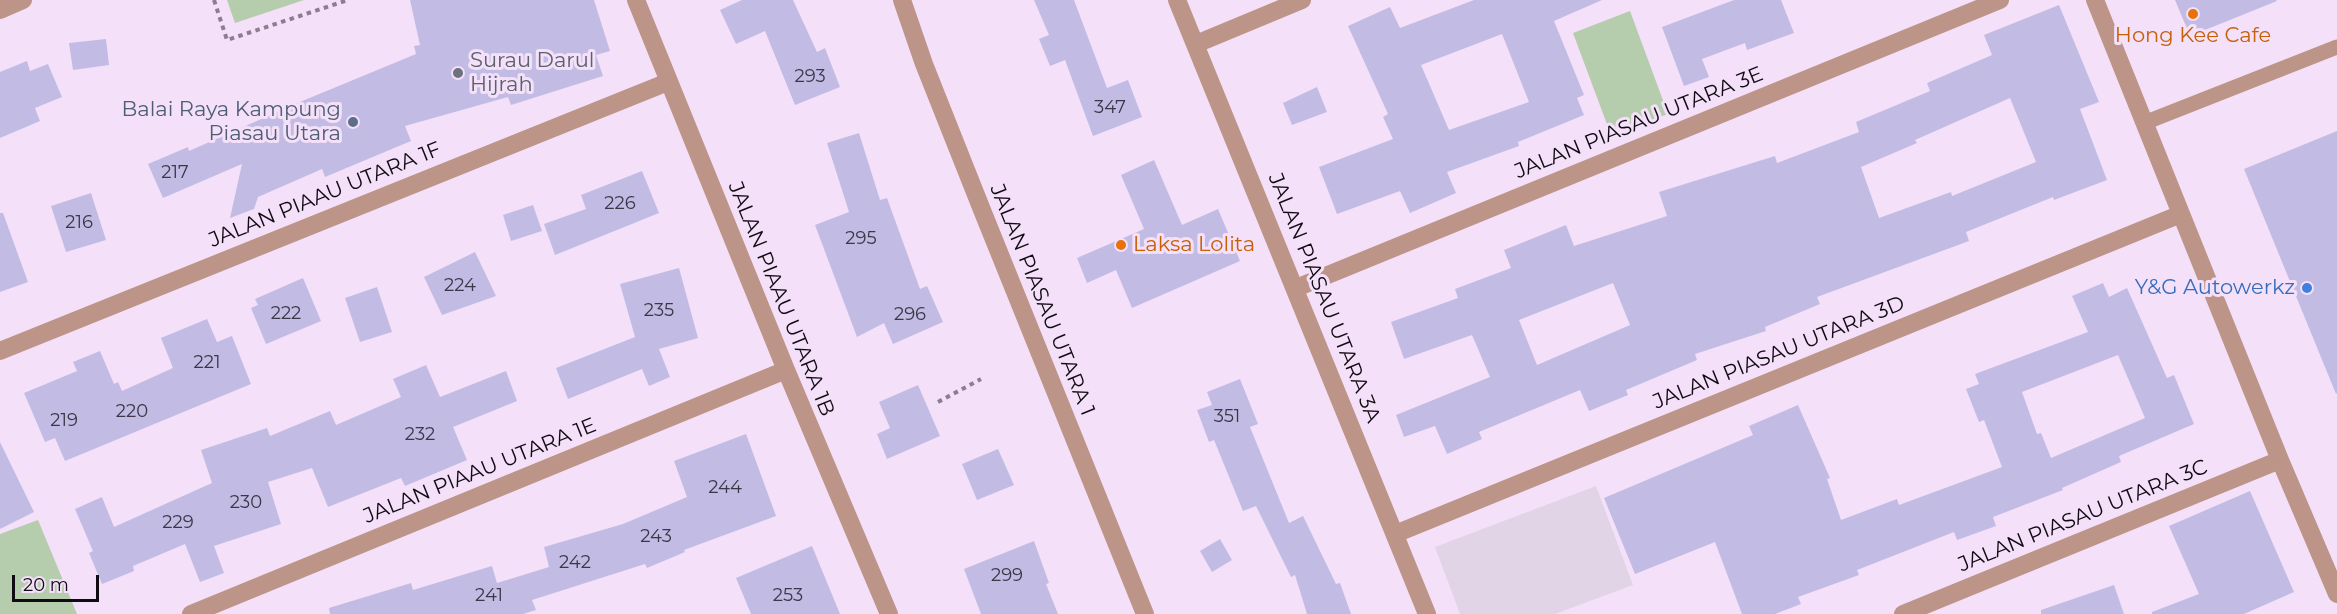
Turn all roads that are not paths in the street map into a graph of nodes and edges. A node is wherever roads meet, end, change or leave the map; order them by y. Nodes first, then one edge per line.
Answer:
1 (23, 0) edge
2 (636, 0) edge
3 (902, 0) edge
4 (1177, 0) edge
5 (1302, 0) edge
6 (2000, 0) edge
7 (2095, 0) edge
8 (0, 10) edge
9 (1196, 44) junction
10 (2337, 46) edge
11 (668, 82) junction
12 (2144, 123) junction
13 (2181, 214) junction
14 (1296, 288) junction
15 (0, 351) edge
16 (786, 370) junction
17 (2280, 460) junction
18 (1395, 534) junction
19 (2337, 594) edge
20 (191, 614) edge
21 (889, 614) edge
22 (1145, 614) edge
23 (1427, 614) edge
24 (1903, 614) edge

1 - 8 street
2 - 11 street, JALAN PIAAU UTARA 1B
3 - 22 street, JALAN PIASAU UTARA 1
4 - 9 street, JALAN PIASAU UTARA 3A
5 - 9 street
6 - 14 street, JALAN PIASAU UTARA 3E
7 - 12 street
9 - 14 street, JALAN PIASAU UTARA 3A
10 - 12 lane
11 - 15 street, JALAN PIAAU UTARA 1F
11 - 16 street, JALAN PIAAU UTARA 1B
12 - 13 street
13 - 17 street
13 - 18 street, JALAN PIASAU UTARA 3D
14 - 18 street, JALAN PIASAU UTARA 3A
16 - 20 street, JALAN PIAAU UTARA 1E
16 - 21 street, JALAN PIAAU UTARA 1B
17 - 19 street
17 - 24 street, JALAN PIASAU UTARA 3C
18 - 23 street, JALAN PIASAU UTARA 3A

